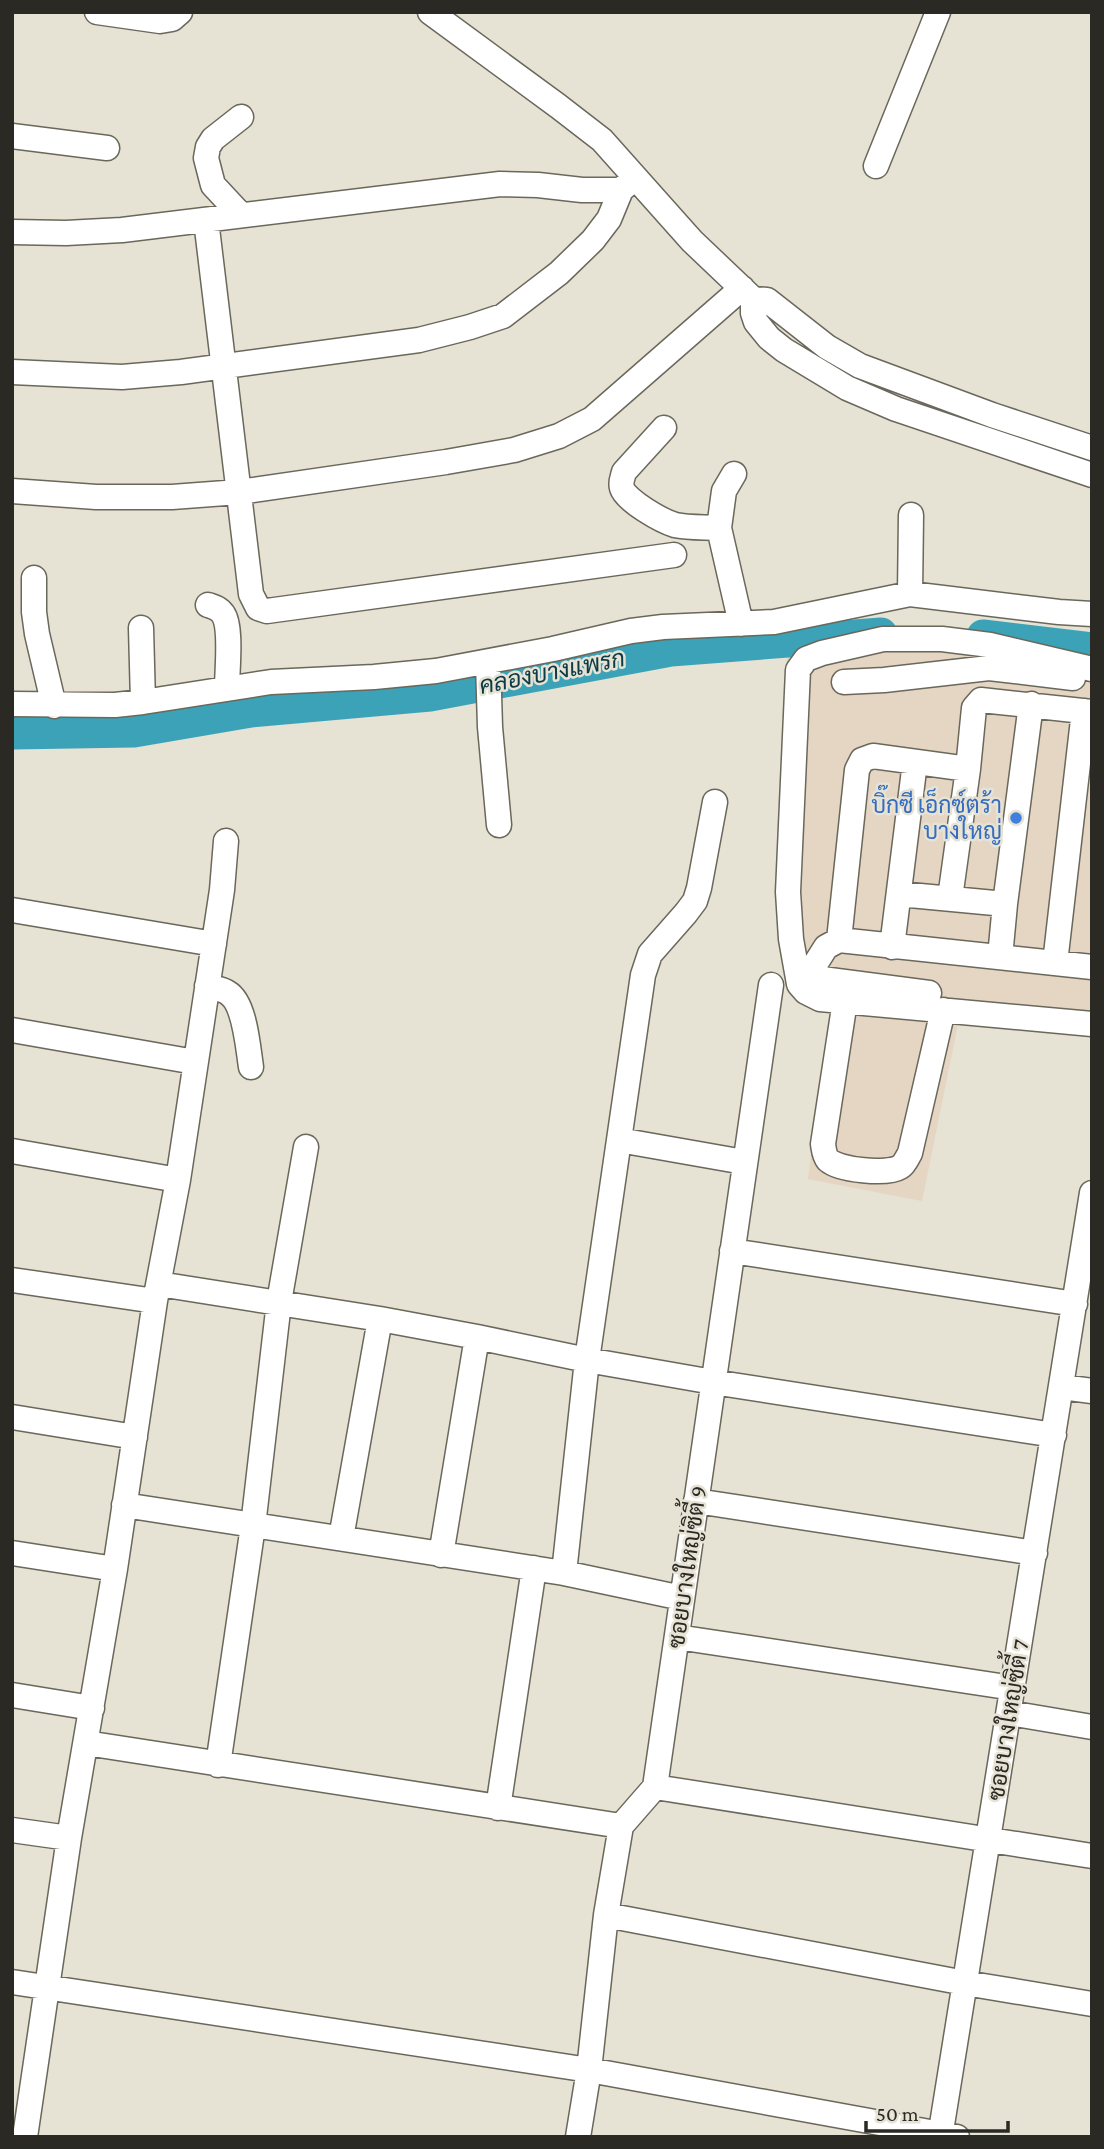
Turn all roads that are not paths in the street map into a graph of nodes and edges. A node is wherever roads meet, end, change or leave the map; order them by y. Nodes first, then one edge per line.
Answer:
1 (97, 12) edge
2 (180, 12) edge
3 (430, 12) edge
4 (938, 12) edge
5 (241, 117) dead end
6 (12, 136) edge
7 (107, 148) dead end
8 (876, 166) dead end
9 (628, 183) junction
10 (240, 214) junction
11 (205, 220) junction
12 (12, 232) edge
13 (748, 294) junction
14 (224, 366) junction
15 (12, 372) edge
16 (664, 428) dead end
17 (1092, 447) edge
18 (734, 474) dead end
19 (1092, 475) edge
20 (12, 491) edge
21 (239, 492) junction
22 (911, 515) dead end
23 (719, 527) junction
24 (674, 555) dead end
25 (34, 578) dead end
26 (910, 594) junction
27 (208, 605) dead end
28 (1092, 614) edge
29 (741, 624) junction
30 (141, 628) dead end
31 (488, 667) junction
32 (1092, 669) edge
33 (1092, 680) edge
34 (844, 682) dead end
35 (227, 688) junction
36 (143, 702) junction
37 (12, 704) edge
38 (1031, 704) junction
39 (54, 706) junction
40 (1088, 712) edge
41 (915, 762) junction
42 (968, 769) junction
43 (715, 802) dead end
44 (499, 825) dead end
45 (226, 841) dead end
46 (899, 894) junction
47 (950, 898) junction
48 (1005, 904) junction
49 (12, 910) edge
50 (839, 940) junction
51 (214, 944) junction
52 (892, 947) junction
53 (1000, 957) junction
54 (1055, 963) junction
55 (1092, 967) edge
56 (771, 985) dead end
57 (207, 986) junction
58 (845, 1002) junction
59 (943, 1010) junction
60 (1092, 1022) edge
61 (12, 1030) edge
62 (195, 1062) junction
63 (251, 1067) dead end
64 (619, 1140) junction
65 (306, 1147) dead end
66 (12, 1151) edge
67 (744, 1162) junction
68 (178, 1180) junction
69 (1092, 1193) edge
70 (732, 1251) junction
71 (1087, 1254) edge
72 (12, 1280) edge
73 (157, 1293) junction
74 (279, 1302) junction
75 (1075, 1304) junction
76 (380, 1319) junction
77 (477, 1337) junction
78 (587, 1360) junction
79 (713, 1382) junction
80 (1062, 1387) junction
81 (1092, 1391) edge
82 (12, 1418) edge
83 (1054, 1435) junction
84 (135, 1437) junction
85 (696, 1501) junction
86 (124, 1505) junction
87 (253, 1526) junction
88 (341, 1538) junction
89 (12, 1553) edge
90 (1035, 1553) junction
91 (441, 1555) junction
92 (534, 1568) junction
93 (115, 1569) junction
94 (564, 1573) junction
95 (682, 1598) junction
96 (677, 1637) junction
97 (12, 1695) edge
98 (1011, 1701) junction
99 (92, 1708) junction
100 (1092, 1727) edge
101 (86, 1743) junction
102 (218, 1765) junction
103 (655, 1787) junction
104 (498, 1808) junction
105 (621, 1826) junction
106 (12, 1830) edge
107 (69, 1838) junction
108 (988, 1839) junction
109 (1092, 1856) edge
110 (606, 1915) junction
111 (12, 1982) edge
112 (965, 1983) junction
113 (46, 1987) junction
114 (1092, 2004) edge
115 (589, 2070) junction
116 (27, 2135) edge
117 (946, 2136) edge
118 (578, 2137) edge

1 - 2 street
3 - 9 street
4 - 8 street
5 - 10 street
6 - 7 street
9 - 10 street
9 - 13 street
9 - 14 street
10 - 11 street
11 - 12 street
11 - 14 street
13 - 17 street
13 - 19 street
13 - 21 street
14 - 15 street
14 - 21 street
16 - 23 street
18 - 23 street
20 - 21 street
21 - 24 street
22 - 26 street
23 - 29 street
25 - 39 street
26 - 28 street
26 - 29 street
27 - 35 street
29 - 31 street
30 - 36 street
31 - 35 street
31 - 44 street
32 - 58 street
33 - 34 street
35 - 36 street
36 - 39 street
37 - 39 street
38 - 40 street
38 - 42 street
38 - 48 street
40 - 54 street
41 - 42 street
41 - 46 street
41 - 50 street
42 - 47 street
43 - 64 street
45 - 51 street
46 - 47 street
46 - 52 street
47 - 48 street
48 - 53 street
49 - 51 street
50 - 52 street
50 - 60 street
51 - 57 street
52 - 53 street
53 - 54 street
54 - 55 street
56 - 67 street, ซอยบางใหญ่ซิตี้ 9
57 - 62 street
57 - 63 street
58 - 59 street
58 - 59 street
59 - 60 street
61 - 62 street
62 - 68 street
64 - 67 street
64 - 78 street
65 - 74 street
66 - 68 street
67 - 70 street, ซอยบางใหญ่ซิตี้ 9
68 - 73 street
69 - 71 street, ซอยบางใหญ่ซิตี้ 7
70 - 75 street
70 - 79 street, ซอยบางใหญ่ซิตี้ 9
71 - 75 street, ซอยบางใหญ่ซิตี้ 7
72 - 73 street
73 - 74 street
73 - 84 street
74 - 76 street
74 - 87 street
75 - 80 street, ซอยบางใหญ่ซิตี้ 7
76 - 77 street
76 - 88 street
77 - 78 street
77 - 91 street
78 - 79 street
78 - 94 street
79 - 83 street
79 - 85 street, ซอยบางใหญ่ซิตี้ 9
80 - 81 street
80 - 83 street, ซอยบางใหญ่ซิตี้ 7
82 - 84 street
83 - 90 street, ซอยบางใหญ่ซิตี้ 7
84 - 86 street
85 - 90 street
85 - 95 street, ซอยบางใหญ่ซิตี้ 9
86 - 87 street
86 - 93 street
87 - 88 street
87 - 102 street
88 - 91 street
89 - 93 street
90 - 98 street, ซอยบางใหญ่ซิตี้ 7
91 - 92 street
92 - 94 street
92 - 104 street
93 - 99 street
94 - 95 street
95 - 96 street, ซอยบางใหญ่ซิตี้ 9
96 - 98 street
96 - 103 street, ซอยบางใหญ่ซิตี้ 9
97 - 99 street
98 - 100 street
98 - 108 street, ซอยบางใหญ่ซิตี้ 7
99 - 101 street
101 - 102 street
101 - 107 street
102 - 104 street
103 - 105 street
103 - 108 street
104 - 105 street
105 - 110 street
106 - 107 street
107 - 113 street
108 - 109 street
108 - 112 street, ซอยบางใหญ่ซิตี้ 7
110 - 112 street
110 - 115 street
111 - 113 street
112 - 114 street
112 - 117 street, ซอยบางใหญ่ซิตี้ 7
113 - 115 street
113 - 116 street
115 - 117 street
115 - 118 street

